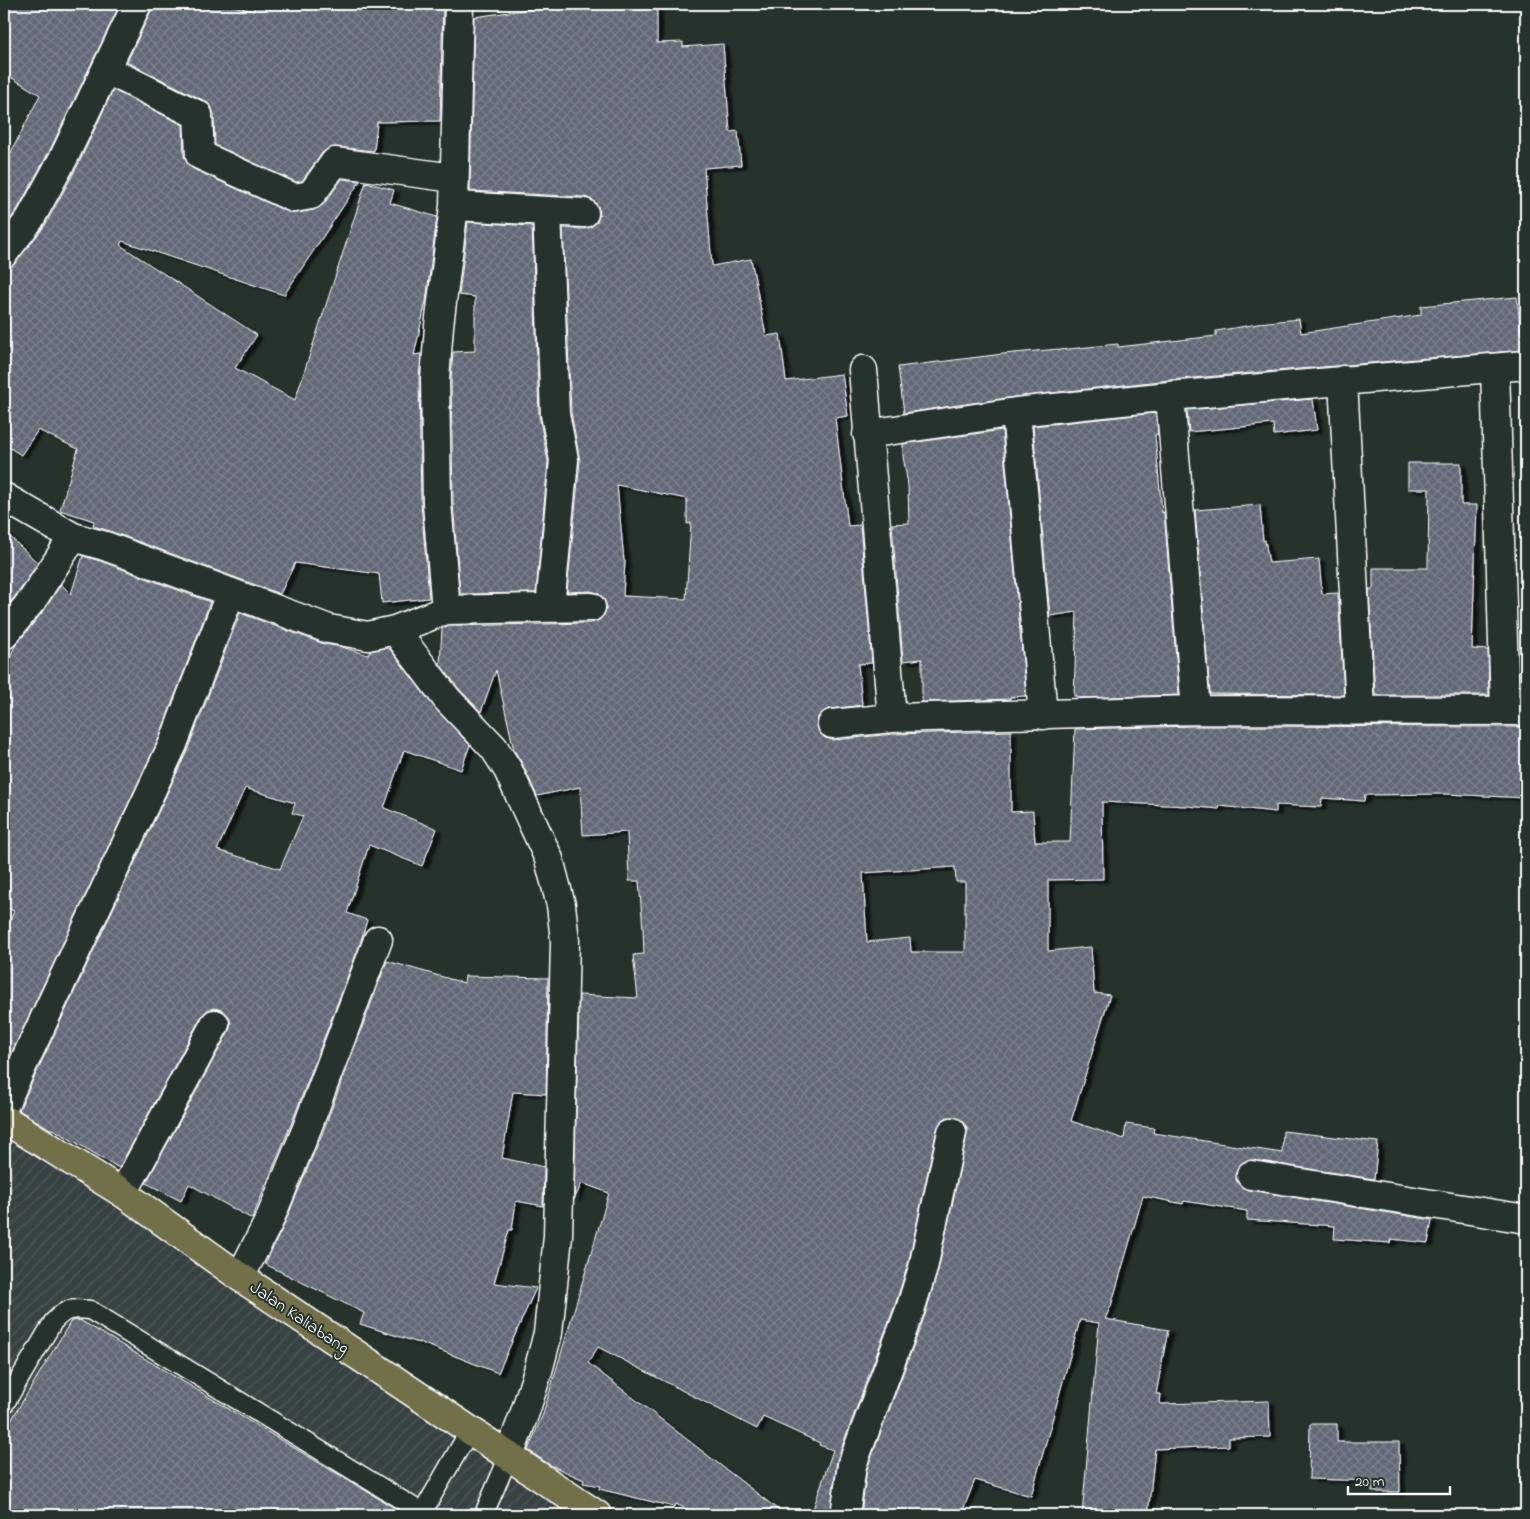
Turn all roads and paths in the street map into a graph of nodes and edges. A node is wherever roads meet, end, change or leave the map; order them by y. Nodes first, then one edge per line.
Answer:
1 (137, 4) edge
2 (459, 4) edge
3 (107, 70) junction
4 (454, 178) junction
5 (454, 206) junction
6 (547, 211) junction
7 (584, 213) dead end
8 (4, 253) edge
9 (1526, 365) edge
10 (1495, 368) junction
11 (863, 370) dead end
12 (1343, 380) junction
13 (1170, 396) junction
14 (1016, 412) junction
15 (867, 434) junction
16 (4, 497) edge
17 (73, 536) junction
18 (230, 594) junction
19 (550, 607) junction
20 (591, 607) dead end
21 (446, 610) junction
22 (396, 630) junction
23 (4, 635) edge
24 (1196, 710) junction
25 (1360, 710) junction
26 (1516, 710) edge
27 (1043, 715) junction
28 (892, 718) junction
29 (832, 724) dead end
30 (378, 940) dead end
31 (215, 1024) dead end
32 (4, 1105) edge
33 (4, 1119) edge
34 (952, 1132) dead end
35 (1251, 1175) dead end
36 (123, 1193) junction
37 (1526, 1219) edge
38 (240, 1277) junction
39 (4, 1405) edge
40 (470, 1430) junction
41 (509, 1456) junction
42 (422, 1514) edge
43 (485, 1515) edge
44 (597, 1515) edge
45 (845, 1515) edge

1 - 3 street
2 - 4 street
3 - 4 street
3 - 8 street
4 - 5 street
5 - 6 street
5 - 21 street
6 - 7 street
6 - 19 street
9 - 10 street
10 - 12 street
10 - 26 street
11 - 15 street
12 - 13 street
12 - 25 street
13 - 14 street
13 - 24 street
14 - 15 street
14 - 27 street
15 - 28 street
16 - 17 street
17 - 18 street
17 - 23 street
18 - 22 street
18 - 32 street
19 - 20 street
19 - 21 street
21 - 22 street
22 - 41 street
24 - 25 street
24 - 27 street
25 - 26 street
27 - 28 street
28 - 29 street
30 - 38 street
31 - 36 street
33 - 36 main road, Jalan Kaliabang
34 - 45 street
35 - 37 street
36 - 38 main road, Jalan Kaliabang
38 - 40 main road, Jalan Kaliabang
39 - 42 lane
40 - 41 main road, Jalan Kaliabang
40 - 42 lane
41 - 43 lane
41 - 44 main road, Jalan Kaliabang

